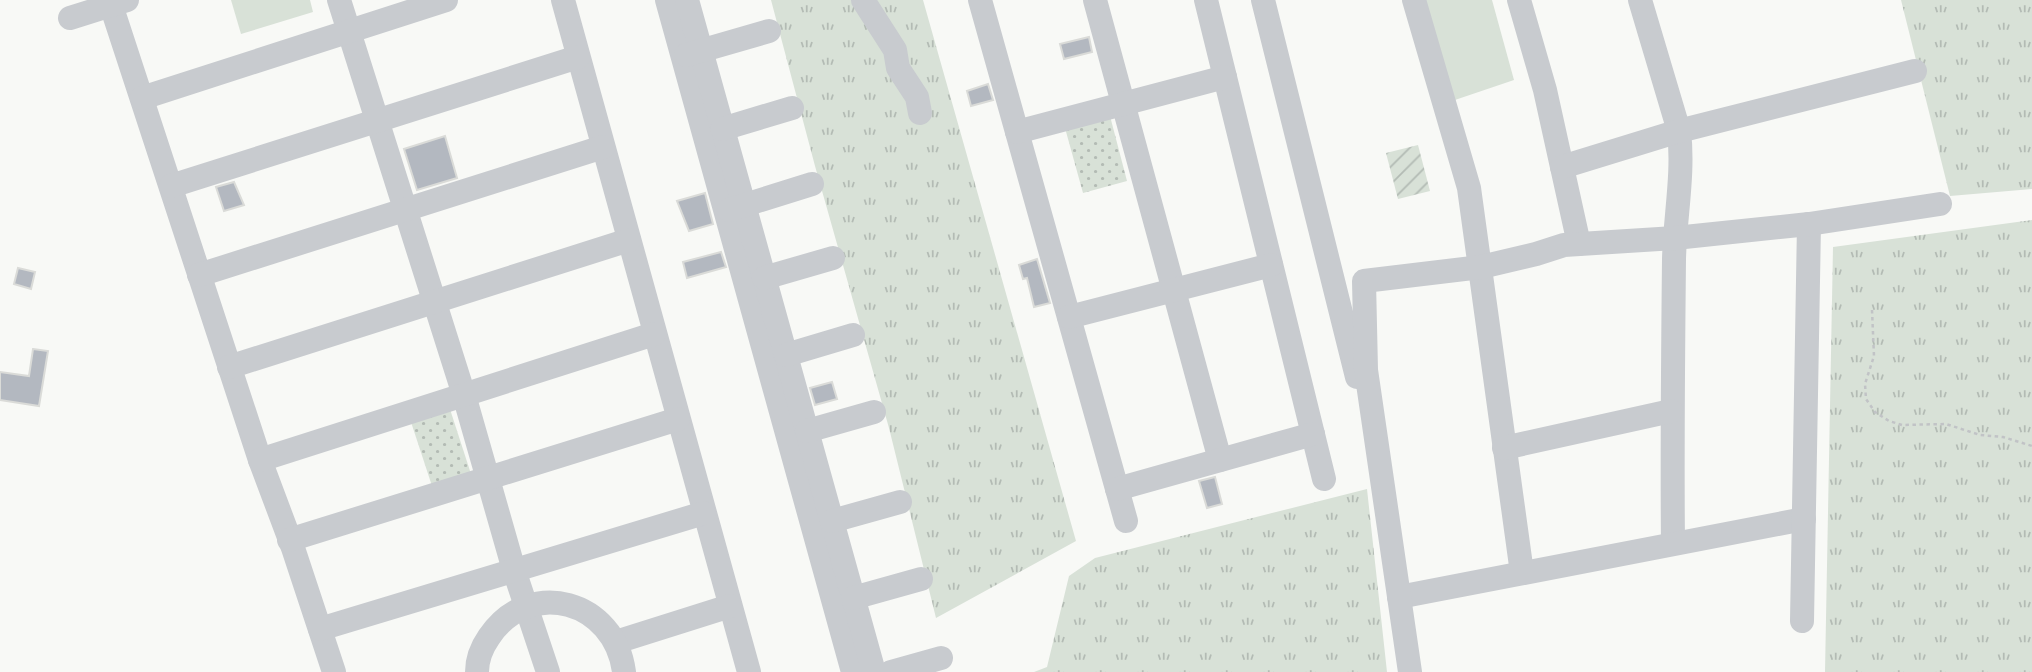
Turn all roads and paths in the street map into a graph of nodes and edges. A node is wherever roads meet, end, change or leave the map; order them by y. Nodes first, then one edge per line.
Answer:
1 (340, 0) edge
2 (446, 0) edge
3 (563, 0) edge
4 (667, 0) edge
5 (687, 0) edge
6 (863, 0) edge
7 (980, 0) edge
8 (1095, 0) edge
9 (1206, 0) edge
10 (1263, 0) edge
11 (1414, 0) edge
12 (1519, 0) edge
13 (1640, 0) edge
14 (119, 3) edge
15 (70, 18) dead end
16 (349, 31) junction
17 (769, 31) dead end
18 (691, 53) junction
19 (578, 57) junction
20 (1915, 71) dead end
21 (1225, 77) junction
22 (142, 98) junction
23 (1123, 104) junction
24 (792, 108) dead end
25 (920, 113) dead end
26 (377, 121) junction
27 (722, 129) junction
28 (1678, 131) junction
29 (1017, 132) junction
30 (603, 147) junction
31 (1562, 167) junction
32 (812, 184) dead end
33 (171, 186) junction
34 (1940, 204) dead end
35 (406, 209) junction
36 (734, 209) junction
37 (1809, 224) junction
38 (1675, 238) junction
39 (629, 240) junction
40 (1579, 244) junction
41 (834, 258) dead end
42 (1272, 265) junction
43 (1481, 267) junction
44 (199, 275) junction
45 (764, 278) junction
46 (1174, 290) junction
47 (434, 301) junction
48 (1872, 310) dead end
49 (1069, 317) junction
50 (654, 334) junction
51 (853, 335) dead end
52 (786, 355) junction
53 (229, 367) junction
54 (464, 395) junction
55 (1671, 411) junction
56 (874, 412) dead end
57 (678, 419) junction
58 (807, 431) junction
59 (1313, 434) junction
60 (2032, 446) edge
61 (1504, 449) junction
62 (260, 460) junction
63 (1220, 460) junction
64 (1382, 476) junction
65 (488, 478) junction
66 (1324, 479) dead end
67 (1117, 489) junction
68 (900, 502) dead end
69 (704, 513) junction
70 (1804, 519) junction
71 (832, 521) junction
72 (1126, 521) dead end
73 (289, 540) junction
74 (1673, 544) junction
75 (514, 570) junction
76 (1522, 573) junction
77 (921, 579) dead end
78 (1399, 597) junction
79 (853, 598) junction
80 (730, 606) junction
81 (526, 607) junction
82 (1802, 621) dead end
83 (320, 629) junction
84 (616, 642) junction
85 (942, 659) dead end
86 (334, 672) edge
87 (477, 672) edge
88 (548, 672) edge
89 (624, 672) edge
90 (749, 672) edge
91 (853, 672) edge
92 (874, 672) edge
93 (891, 672) edge
94 (1410, 672) edge

1 - 16 street
2 - 16 street
3 - 19 street
4 - 18 street
5 - 18 street
6 - 25 street
7 - 29 street
8 - 23 street
9 - 21 street
10 - 64 street
11 - 43 street
12 - 31 street
13 - 28 street
14 - 15 street
14 - 22 street
16 - 22 street
16 - 26 street
17 - 18 street
18 - 27 street
18 - 36 street
19 - 26 street
19 - 30 street
20 - 28 street
21 - 23 street
21 - 42 street
22 - 33 street
23 - 29 street
23 - 46 street
24 - 27 street
26 - 33 street
26 - 35 street
27 - 36 street
28 - 31 street
28 - 38 street
29 - 49 street
30 - 35 street
30 - 39 street
31 - 40 street
32 - 36 street
33 - 44 street
34 - 37 street
35 - 44 street
35 - 47 street
36 - 45 street
36 - 91 street
37 - 38 street
37 - 70 street
38 - 40 street
38 - 55 street
39 - 47 street
39 - 50 street
40 - 43 street
41 - 45 street
42 - 46 street
42 - 59 street
43 - 61 street
43 - 64 street
44 - 53 street
45 - 52 street
46 - 49 street
46 - 63 street
47 - 53 street
47 - 54 street
48 - 60 path
49 - 67 street
50 - 54 street
50 - 57 street
51 - 52 street
52 - 58 street
53 - 62 street
54 - 62 street
54 - 65 street
55 - 61 street
55 - 74 street
56 - 58 street
57 - 65 street
57 - 69 street
58 - 71 street
59 - 63 street
59 - 66 street
61 - 76 street
62 - 73 street
63 - 67 street
64 - 78 street
65 - 73 street
65 - 75 street
67 - 72 street
68 - 71 street
69 - 75 street
69 - 80 street
70 - 74 street
70 - 82 street
71 - 79 street
73 - 83 street
74 - 76 street
75 - 81 street
75 - 83 street
76 - 78 street
77 - 79 street
78 - 94 street
79 - 92 street
80 - 84 street
80 - 90 street
81 - 84 street
81 - 87 street
81 - 88 street
83 - 86 street
84 - 89 street
85 - 93 street

